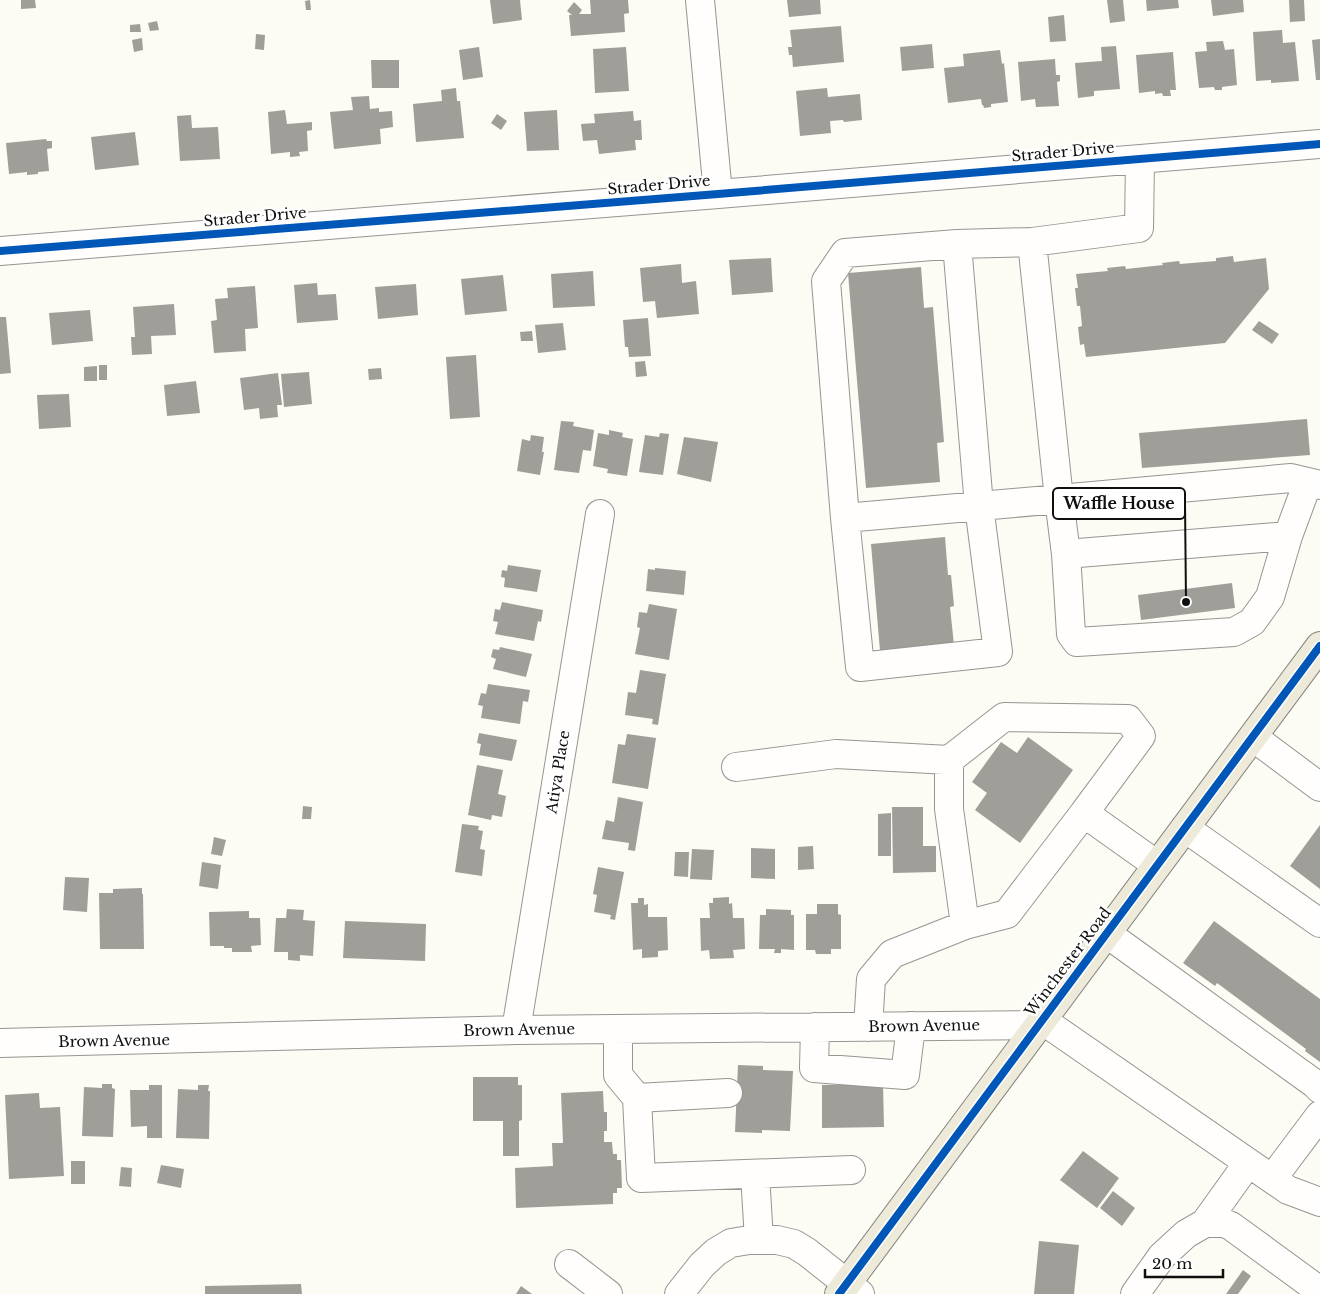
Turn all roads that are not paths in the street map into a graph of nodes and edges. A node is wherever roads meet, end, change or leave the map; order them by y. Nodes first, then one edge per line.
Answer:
1 (700, 0) edge
2 (1320, 144) edge
3 (1140, 159) junction
4 (718, 194) junction
5 (1032, 242) junction
6 (957, 244) junction
7 (0, 251) edge
8 (1314, 484) edge
9 (1059, 499) junction
10 (980, 506) junction
11 (600, 514) dead end
12 (845, 518) junction
13 (1288, 536) junction
14 (1066, 554) junction
15 (1320, 646) edge
16 (1253, 737) junction
17 (949, 760) junction
18 (736, 767) dead end
19 (1320, 787) edge
20 (1084, 813) junction
21 (1185, 828) junction
22 (1157, 865) junction
23 (1320, 923) edge
24 (966, 924) junction
25 (1106, 933) junction
26 (1040, 1022) junction
27 (911, 1026) junction
28 (815, 1027) junction
29 (868, 1027) junction
30 (618, 1029) junction
31 (516, 1030) junction
32 (0, 1043) edge
33 (1320, 1089) edge
34 (728, 1093) dead end
35 (637, 1098) junction
36 (1320, 1115) edge
37 (1248, 1163) junction
38 (851, 1170) dead end
39 (754, 1174) junction
40 (1272, 1179) junction
41 (1320, 1202) edge
42 (1205, 1223) junction
43 (759, 1240) junction
44 (569, 1264) dead end
45 (848, 1290) edge
46 (1320, 1291) edge
47 (608, 1294) edge
48 (679, 1294) edge
49 (1135, 1294) edge

1 - 4 street
2 - 3 street, Strader Drive
3 - 4 street, Strader Drive
3 - 5 street
4 - 7 street, Strader Drive
5 - 6 street
5 - 9 street
6 - 10 street
6 - 12 street
8 - 9 street
8 - 13 street
9 - 10 street
9 - 14 street
10 - 12 street
10 - 12 street
11 - 31 street, Atiya Place
13 - 14 street
13 - 14 street
15 - 16 main road, Winchester Road
16 - 19 street
16 - 21 main road, Winchester Road
17 - 18 street
17 - 20 street
17 - 24 street
20 - 22 street
20 - 24 street
21 - 22 main road, Winchester Road
21 - 23 street
22 - 25 main road, Winchester Road
24 - 29 street
25 - 26 main road, Winchester Road
25 - 33 street
26 - 27 street, Brown Avenue
26 - 37 street
26 - 45 main road, Winchester Road
27 - 28 street
27 - 29 street, Brown Avenue
28 - 29 street, Brown Avenue
28 - 30 street, Brown Avenue
30 - 31 street, Brown Avenue
30 - 35 street
31 - 32 street, Brown Avenue
34 - 35 street
35 - 39 street
36 - 40 street
37 - 40 street
37 - 42 street
38 - 39 street
39 - 43 street
40 - 41 street
42 - 46 street
42 - 49 street
43 - 45 street
43 - 48 street
44 - 47 street

